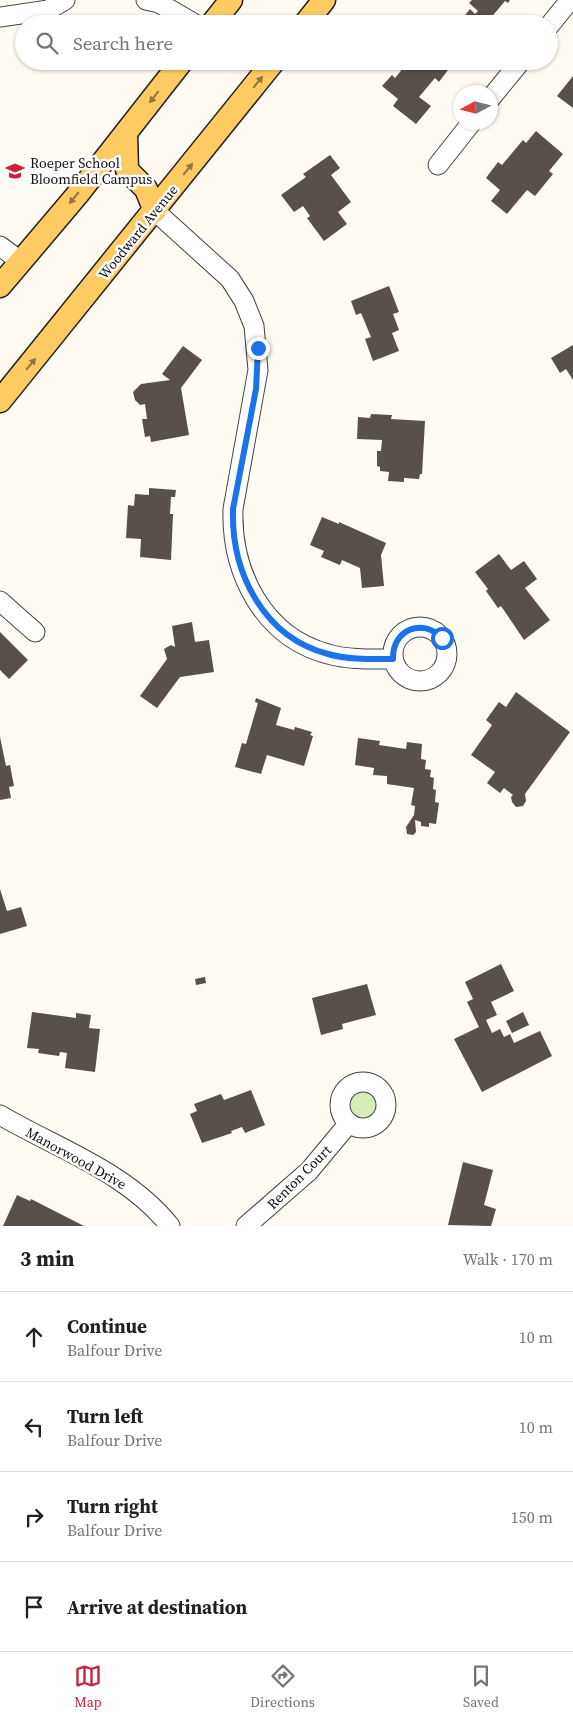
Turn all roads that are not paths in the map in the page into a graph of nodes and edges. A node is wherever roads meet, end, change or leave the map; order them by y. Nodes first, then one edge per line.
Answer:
1 (65, 0) edge
2 (146, 0) edge
3 (231, 0) edge
4 (324, 0) edge
5 (570, 0) edge
6 (180, 15) edge
7 (219, 15) edge
8 (312, 15) edge
9 (558, 15) edge
10 (0, 17) edge
11 (175, 70) edge
12 (267, 70) edge
13 (514, 70) edge
14 (498, 89) edge
15 (466, 130) edge
16 (126, 133) junction
17 (438, 165) dead end
18 (155, 210) junction
19 (0, 246) edge
20 (20, 261) junction
21 (0, 286) edge
22 (0, 401) edge
23 (0, 601) edge
24 (35, 632) dead end
25 (393, 659) dead end
26 (0, 1115) edge
27 (349, 1123) dead end
28 (170, 1226) edge
29 (246, 1226) edge

1 - 10 street
2 - 6 street
3 - 7 main road
4 - 8 main road
5 - 9 street
11 -> 16 main road
18 -> 12 main road, Woodward Avenue
13 - 14 street
15 - 17 street
16 - 18 main road
16 -> 20 main road
22 -> 18 main road, Woodward Avenue
18 - 25 street
19 - 20 street
20 - 21 main road
23 - 24 street
26 - 28 street, Manorwood Drive
27 - 29 street, Renton Court

